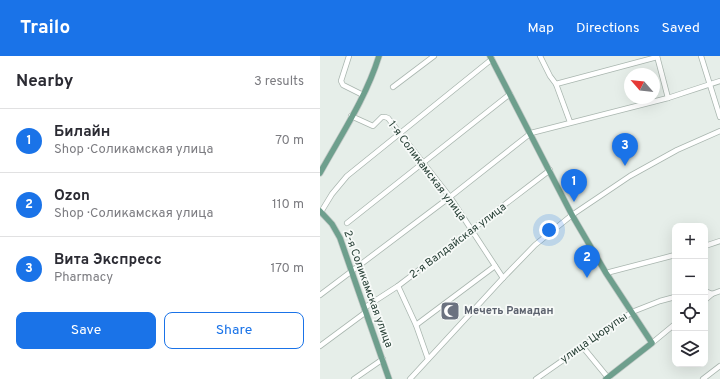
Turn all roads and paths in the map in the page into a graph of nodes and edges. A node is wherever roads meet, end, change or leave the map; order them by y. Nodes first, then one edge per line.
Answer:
1 (349, 56) edge
2 (379, 56) edge
3 (434, 56) edge
4 (540, 56) edge
5 (701, 56) edge
6 (657, 57) edge
7 (491, 58) edge
8 (720, 81) edge
9 (556, 84) junction
10 (709, 84) junction
11 (393, 87) dead end
12 (510, 94) junction
13 (363, 95) junction
14 (668, 98) junction
15 (351, 116) junction
16 (720, 117) edge
17 (570, 122) junction
18 (720, 131) edge
19 (399, 133) junction
20 (531, 133) junction
21 (424, 162) junction
22 (550, 170) junction
23 (320, 173) edge
24 (450, 197) junction
25 (320, 211) edge
26 (572, 215) junction
27 (347, 222) dead end
28 (472, 231) junction
29 (720, 240) edge
30 (708, 245) edge
31 (672, 256) edge
32 (495, 266) junction
33 (351, 271) junction
34 (606, 273) junction
35 (503, 278) junction
36 (398, 286) junction
37 (720, 291) edge
38 (708, 292) edge
39 (712, 294) junction
40 (320, 296) edge
41 (708, 297) edge
42 (672, 298) edge
43 (365, 310) junction
44 (632, 312) junction
45 (416, 325) junction
46 (672, 326) edge
47 (652, 343) junction
48 (320, 346) edge
49 (582, 346) junction
50 (383, 359) junction
51 (428, 359) junction
52 (720, 366) edge
53 (607, 378) edge
54 (354, 379) edge
55 (389, 379) edge
56 (410, 379) edge
57 (536, 379) edge
58 (703, 379) edge

1 - 13 street
2 - 13 main road
3 - 11 street
4 - 9 street
5 - 10 street
6 - 9 street
6 - 14 street
7 - 12 main road
7 - 19 street
8 - 10 street
9 - 17 street
10 - 14 street
10 - 16 street
12 - 20 main road
12 - 21 street
13 - 15 main road
14 - 17 street
15 - 19 street, 1-я Соликамская улица
15 - 23 main road
17 - 20 street
18 - 26 street
19 - 21 street, 1-я Соликамская улица
19 - 25 street
20 - 22 main road
20 - 24 street
21 - 24 street, 1-я Соликамская улица
21 - 27 street
22 - 26 main road
22 - 28 street, 2-я Валдайская улица
24 - 28 street, 1-я Соликамская улица
24 - 33 street
25 - 33 main road, 2-я Соликамская улица
26 - 34 main road
26 - 35 street
28 - 32 street, 1-я Соликамская улица
28 - 36 street, 2-я Валдайская улица
29 - 30 street
31 - 34 street
32 - 35 street, 1-я Соликамская улица
32 - 45 street
33 - 40 street
33 - 43 main road, 2-я Соликамская улица
34 - 44 main road
35 - 51 street
36 - 43 street, 2-я Валдайская улица
36 - 45 street
37 - 39 street
38 - 39 street
39 - 41 street
42 - 44 street, улица Цюрупы
43 - 48 street, 2-я Валдайская улица
43 - 50 main road, 2-я Соликамская улица
44 - 47 main road
44 - 49 street, улица Цюрупы
45 - 51 street
46 - 47 street
47 - 53 main road
49 - 53 street
49 - 57 street, улица Цюрупы
50 - 54 street
50 - 55 main road, 2-я Соликамская улица
51 - 56 street
52 - 58 street

